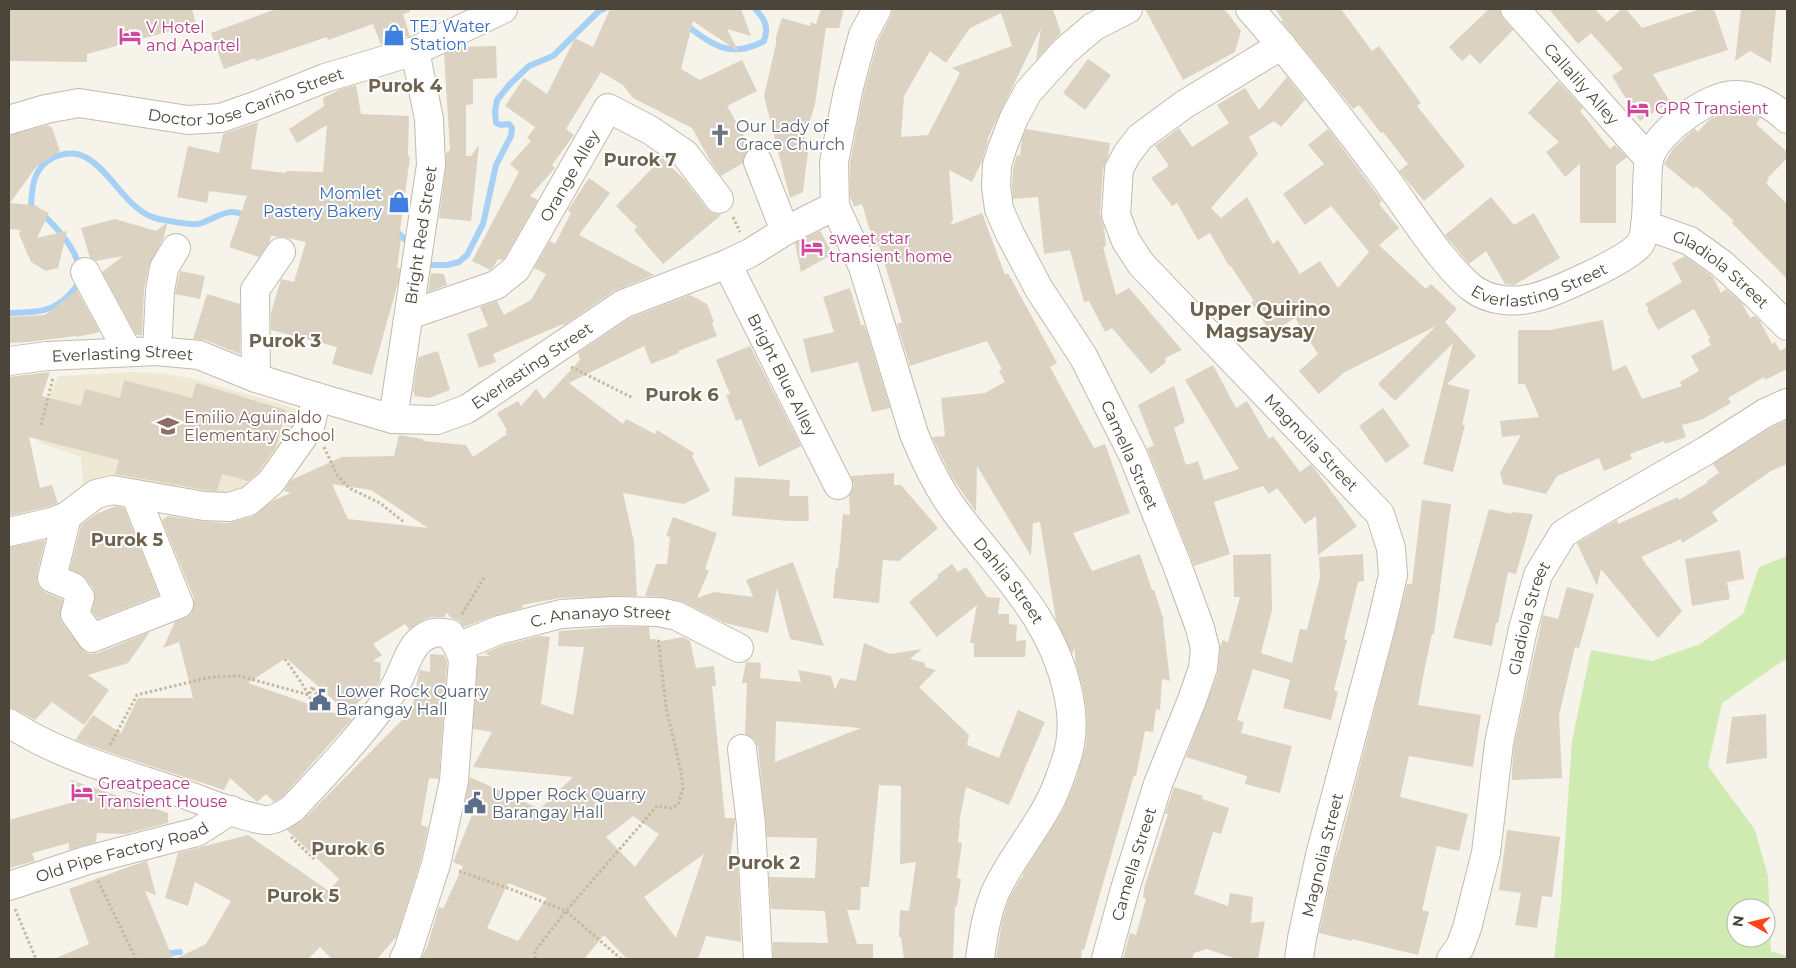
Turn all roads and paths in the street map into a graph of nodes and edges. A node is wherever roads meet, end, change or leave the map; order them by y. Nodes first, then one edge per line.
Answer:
1 (503, 9) edge
2 (877, 9) edge
3 (1128, 9) edge
4 (1250, 9) edge
5 (1515, 9) edge
6 (1282, 45) junction
7 (415, 51) junction
8 (1787, 119) edge
9 (9, 120) edge
10 (1649, 159) junction
11 (758, 162) dead end
12 (719, 199) joint
13 (835, 206) junction
14 (1645, 225) junction
15 (784, 231) junction
16 (176, 248) dead end
17 (281, 252) dead end
18 (738, 258) junction
19 (85, 272) dead end
20 (409, 315) junction
21 (1787, 326) edge
22 (157, 350) junction
23 (128, 352) junction
24 (9, 361) edge
25 (566, 364) dead end
26 (53, 377) dead end
27 (256, 378) junction
28 (317, 397) junction
29 (633, 398) dead end
30 (1787, 402) edge
31 (393, 419) junction
32 (41, 425) dead end
33 (337, 474) dead end
34 (838, 485) dead end
35 (135, 494) junction
36 (67, 516) junction
37 (405, 523) dead end
38 (9, 532) edge
39 (485, 576) dead end
40 (659, 612) junction
41 (454, 640) junction
42 (739, 648) dead end
43 (285, 660) dead end
44 (317, 695) dead end
45 (310, 697) junction
46 (9, 724) edge
47 (108, 748) dead end
48 (742, 748) dead end
49 (231, 810) junction
50 (287, 832) dead end
51 (314, 859) dead end
52 (436, 864) junction
53 (97, 877) dead end
54 (11, 896) edge
55 (566, 911) junction
56 (36, 959) edge
57 (136, 959) edge
58 (404, 959) edge
59 (535, 959) edge
60 (621, 959) edge
61 (758, 959) edge
62 (980, 959) edge
63 (1106, 959) edge
64 (1299, 959) edge
65 (1451, 959) edge

1 - 7 street, Doctor Jose Cariño Street
2 - 13 street
3 - 63 street, Camella Street
4 - 6 street, Everlasting Street
5 - 10 street, Callalily Alley
6 - 14 street, Everlasting Street
6 - 64 street, Magnolia Street
7 - 9 street, Doctor Jose Cariño Street
7 - 20 street, Bright Red Street
8 - 10 street
10 - 14 street, Everlasting Street
11 - 15 street
12 - 18 path
12 - 20 street, Orange Alley
13 - 15 street, Everlasting Street
13 - 62 street, Dahlia Street
14 - 21 street, Gladiola Street
15 - 18 street, Everlasting Street
16 - 22 street
17 - 27 street
18 - 31 street, Everlasting Street
18 - 34 street, Bright Blue Alley
19 - 23 street
20 - 31 street, Bright Red Street
22 - 23 street, Everlasting Street
22 - 27 street, Everlasting Street
23 - 24 street, Everlasting Street
25 - 29 path
26 - 32 path
27 - 28 street, Everlasting Street
28 - 31 street, Everlasting Street
28 - 35 street
30 - 65 street, Gladiola Street
33 - 37 path
35 - 36 street
35 - 36 street
36 - 38 street
39 - 41 path
40 - 41 street, C. Ananayo Street
40 - 42 street, C. Ananayo Street
40 - 55 path
41 - 49 street, C. Ananayo Street
41 - 52 street
43 - 45 path
44 - 45 path
45 - 47 path
46 - 49 street, C. Ananayo Street
48 - 61 street
49 - 54 street, Old Pipe Factory Road
50 - 51 path
52 - 55 path
52 - 58 street
53 - 57 path
54 - 56 path
55 - 59 path
55 - 60 path

